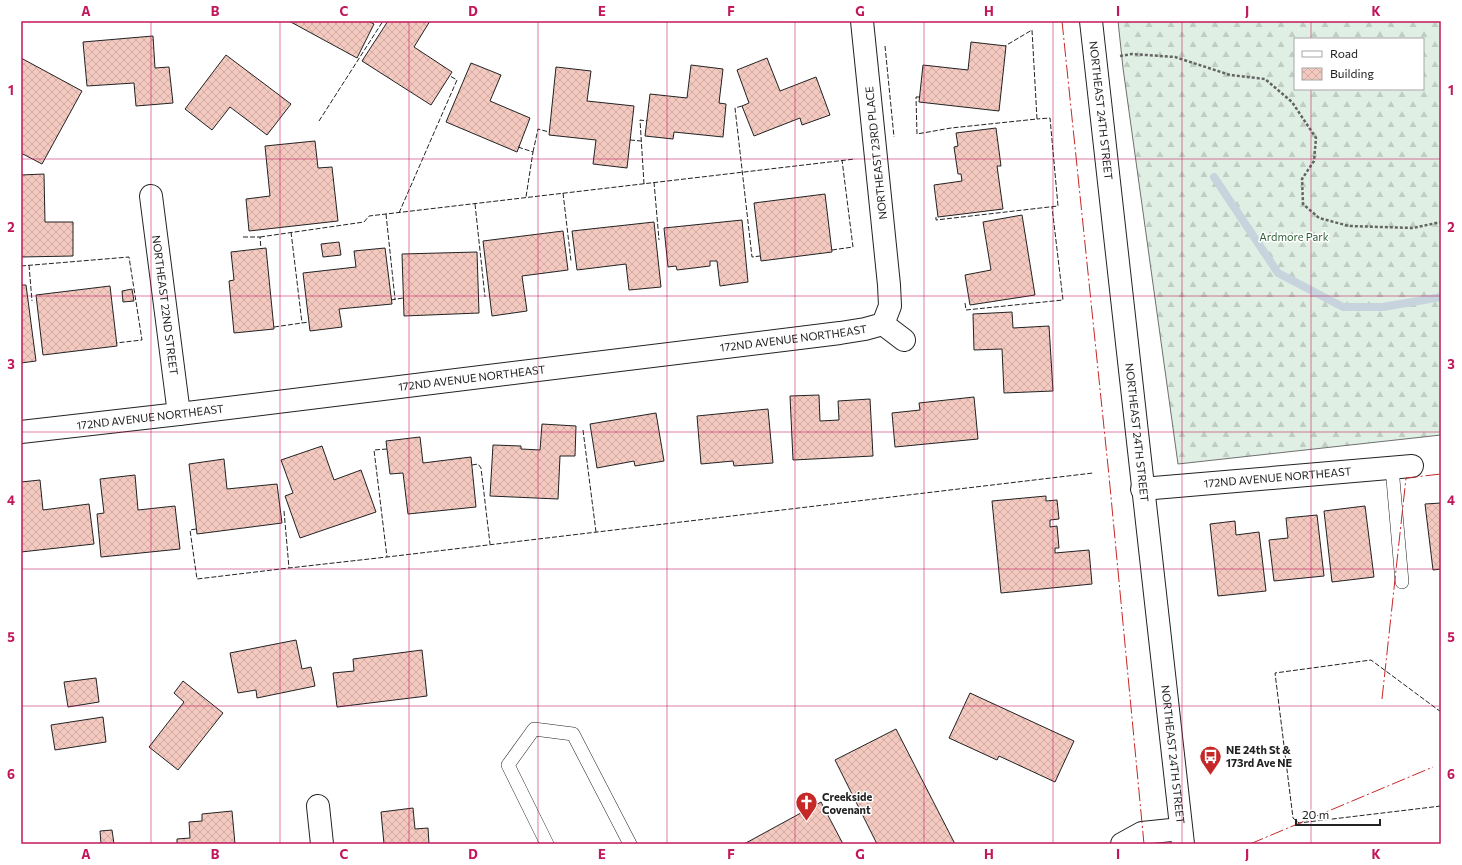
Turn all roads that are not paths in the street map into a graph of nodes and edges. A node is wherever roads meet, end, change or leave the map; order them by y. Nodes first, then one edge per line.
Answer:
1 (862, 21) edge
2 (1091, 21) edge
3 (151, 196) dead end
4 (889, 286) joint
5 (883, 324) junction
6 (904, 340) dead end
7 (179, 414) junction
8 (21, 432) edge
9 (1402, 467) joint
10 (1142, 489) junction
11 (1402, 582) dead end
12 (318, 806) dead end
13 (1182, 836) edge
14 (322, 844) edge
15 (547, 844) edge
16 (630, 844) edge
17 (1122, 844) edge

1 - 4 street, NORTHEAST 23RD PLACE
2 - 10 street, NORTHEAST 24TH STREET
3 - 7 street, NORTHEAST 22ND STREET
4 - 5 street, 172ND AVENUE NORTHEAST
5 - 6 street
5 - 7 street, 172ND AVENUE NORTHEAST
7 - 8 street, 172ND AVENUE NORTHEAST
9 - 10 street, 172ND AVENUE NORTHEAST
9 - 11 lane
10 - 13 street, NORTHEAST 24TH STREET
12 - 14 street
13 - 17 street
15 - 16 lane

